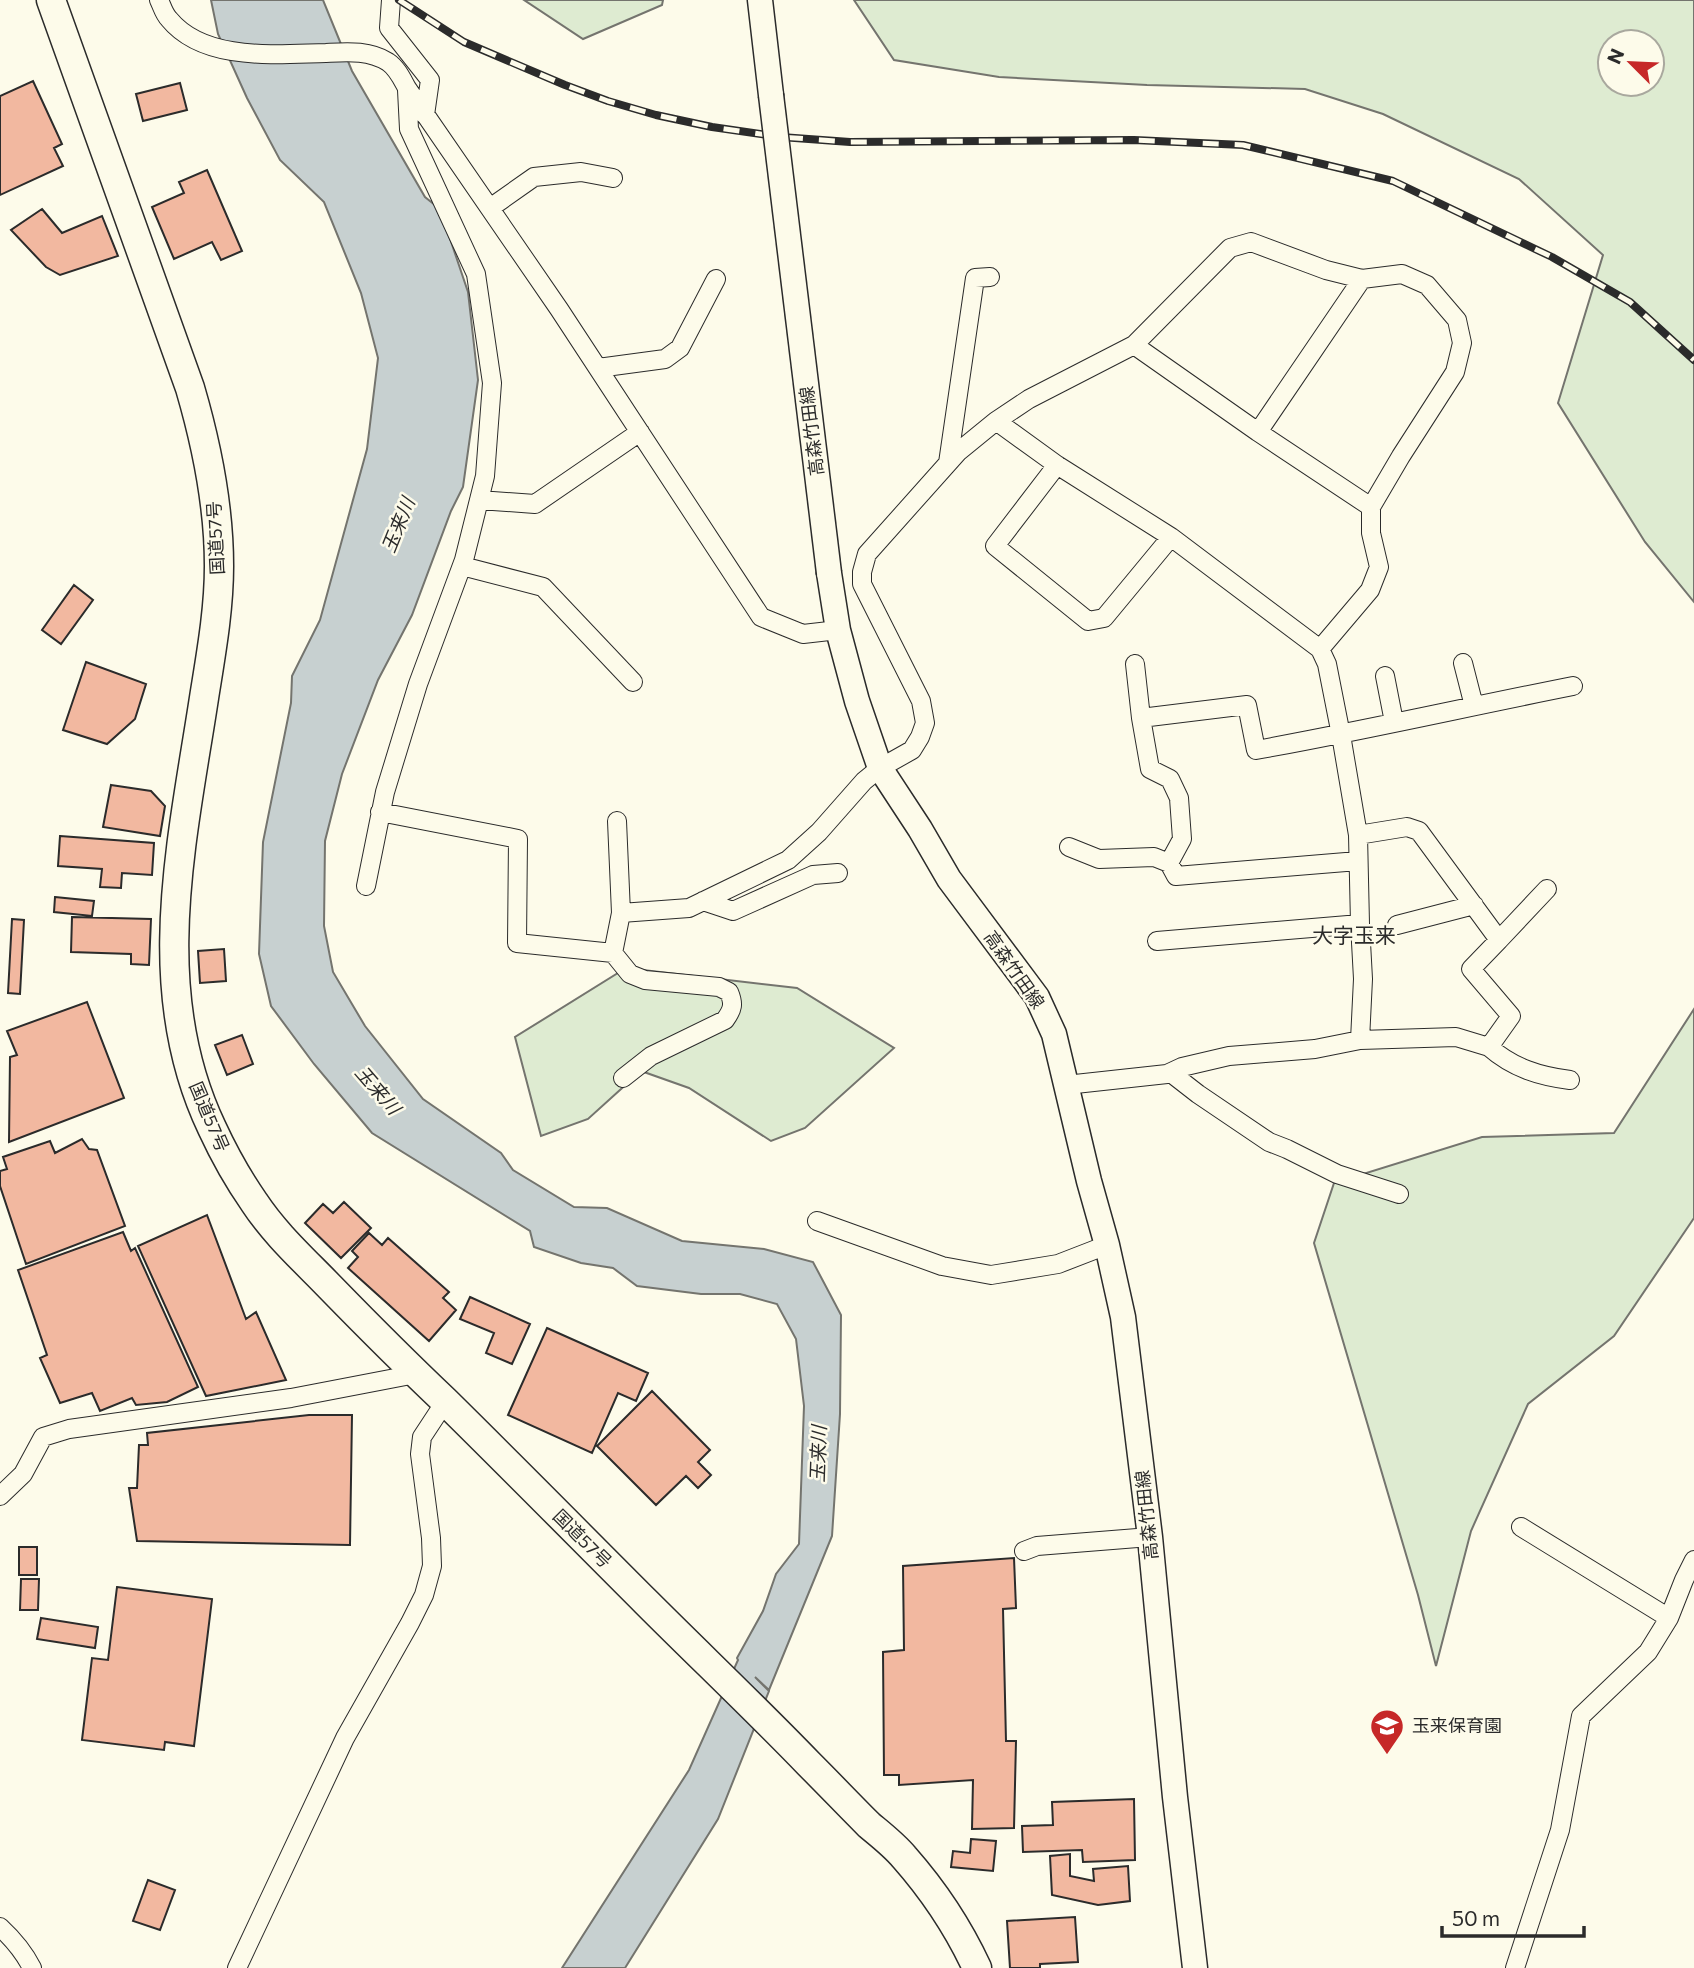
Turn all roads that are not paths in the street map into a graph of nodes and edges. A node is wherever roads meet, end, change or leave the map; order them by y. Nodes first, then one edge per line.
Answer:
1 (51, 0) edge
2 (159, 0) edge
3 (391, 0) edge
4 (760, 0) edge
5 (407, 88) junction
6 (425, 115) junction
7 (612, 178) dead end
8 (490, 208) junction
9 (990, 277) dead end
10 (716, 279) dead end
11 (1362, 279) junction
12 (1134, 345) junction
13 (598, 368) junction
14 (996, 421) junction
15 (640, 432) junction
16 (1258, 432) junction
17 (948, 463) junction
18 (1057, 465) junction
19 (479, 500) junction
20 (1371, 508) junction
21 (1171, 537) junction
22 (462, 566) junction
23 (838, 630) junction
24 (1320, 649) junction
25 (1463, 663) dead end
26 (1135, 664) dead end
27 (1385, 676) dead end
28 (633, 682) dead end
29 (1573, 686) dead end
30 (1474, 706) junction
31 (1141, 718) junction
32 (1394, 722) junction
33 (1341, 735) junction
34 (880, 768) junction
35 (380, 812) junction
36 (617, 821) dead end
37 (1358, 835) junction
38 (1069, 847) dead end
39 (1358, 861) junction
40 (1169, 863) junction
41 (838, 873) dead end
42 (366, 886) dead end
43 (1547, 889) dead end
44 (703, 901) junction
45 (1474, 905) junction
46 (621, 913) junction
47 (1360, 924) junction
48 (1397, 925) dead end
49 (1499, 940) junction
50 (1157, 941) dead end
51 (613, 953) junction
52 (1360, 1040) junction
53 (1489, 1046) junction
54 (1171, 1073) junction
55 (624, 1078) dead end
56 (1570, 1080) dead end
57 (1066, 1085) junction
58 (1399, 1194) dead end
59 (817, 1220) dead end
60 (1107, 1245) junction
61 (415, 1374) junction
62 (445, 1402) junction
63 (0, 1496) edge
64 (1521, 1527) dead end
65 (1150, 1537) junction
66 (1024, 1551) dead end
67 (1694, 1560) edge
68 (1670, 1618) junction
69 (0, 1927) edge
70 (32, 1968) edge
71 (237, 1968) edge
72 (977, 1968) edge
73 (1195, 1968) edge
74 (1516, 1968) edge

1 - 61 highway, 国道57号
2 - 5 street
3 - 6 street
4 - 23 main road, 高森竹田線, bridge
5 - 6 street
5 - 19 street
6 - 8 street
7 - 8 street
8 - 13 street
9 - 17 street
10 - 13 street
11 - 12 street
11 - 16 street
11 - 20 street
12 - 14 street
12 - 16 street
13 - 15 street
14 - 17 street
14 - 18 street
15 - 19 street
15 - 23 street
16 - 20 street
17 - 34 street
18 - 21 street
18 - 21 street
19 - 22 street
20 - 24 street
21 - 24 street
22 - 28 street
22 - 35 street
23 - 34 main road, 高森竹田線
24 - 33 street
25 - 30 street
26 - 31 street
27 - 32 street
29 - 30 street
30 - 32 street
31 - 33 street
31 - 40 street
32 - 33 street
33 - 37 street
34 - 44 street
34 - 57 main road, 高森竹田線
35 - 42 street
35 - 51 street
36 - 46 street
37 - 39 street
37 - 45 street
38 - 40 street
39 - 40 street
39 - 47 street
41 - 44 street
43 - 49 street
44 - 46 street
45 - 48 street
45 - 49 street
46 - 51 street
47 - 50 street
47 - 52 street
49 - 53 street
51 - 55 street
52 - 53 street
52 - 54 street
53 - 56 street
54 - 57 street
54 - 58 street
57 - 60 main road, 高森竹田線
59 - 60 street
60 - 65 main road, 高森竹田線
61 - 62 highway, 国道57号
61 - 63 street
62 - 71 street
62 - 72 highway, 国道57号
64 - 68 street
65 - 66 street
65 - 73 main road, 高森竹田線
67 - 68 street
68 - 74 street
69 - 70 street

